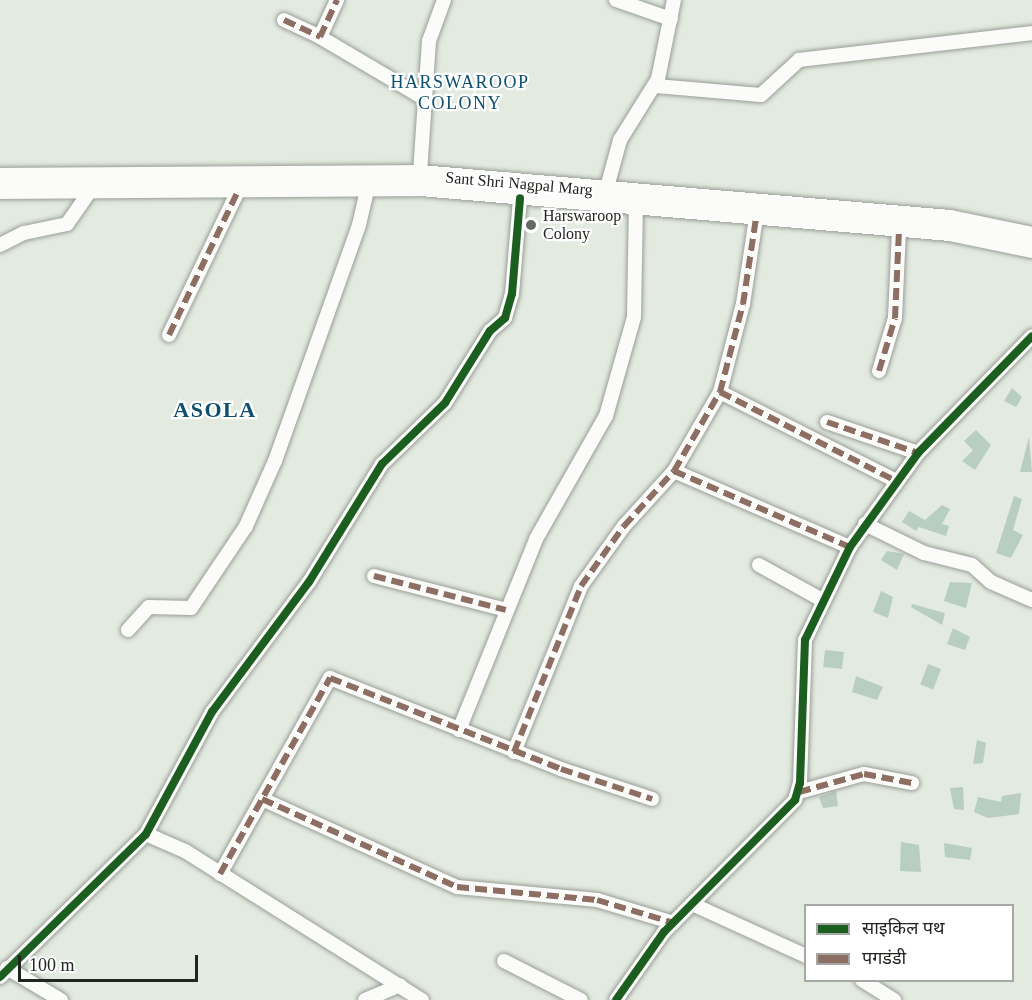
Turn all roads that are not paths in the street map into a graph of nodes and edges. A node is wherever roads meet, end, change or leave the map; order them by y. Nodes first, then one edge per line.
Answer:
1 (337, 0) edge
2 (444, 0) edge
3 (616, 0) edge
4 (674, 0) edge
5 (671, 19) junction
6 (284, 20) dead end
7 (1032, 33) edge
8 (320, 37) junction
9 (656, 86) junction
10 (423, 98) junction
11 (420, 173) junction
12 (0, 176) edge
13 (0, 190) edge
14 (90, 191) junction
15 (238, 191) junction
16 (367, 191) junction
17 (606, 191) junction
18 (520, 198) junction
19 (636, 207) junction
20 (756, 218) junction
21 (899, 229) junction
22 (1032, 235) edge
23 (0, 245) edge
24 (1032, 250) edge
25 (169, 335) dead end
26 (1032, 336) edge
27 (879, 371) dead end
28 (720, 392) junction
29 (827, 422) dead end
30 (918, 453) junction
31 (674, 471) junction
32 (896, 481) junction
33 (865, 524) junction
34 (850, 547) junction
35 (759, 565) dead end
36 (374, 576) dead end
37 (1032, 600) edge
38 (824, 601) junction
39 (506, 610) junction
40 (128, 630) dead end
41 (459, 730) junction
42 (514, 752) junction
43 (912, 783) dead end
44 (799, 792) junction
45 (262, 799) junction
46 (652, 799) dead end
47 (146, 834) junction
48 (220, 874) junction
49 (692, 904) junction
50 (674, 923) junction
51 (804, 955) edge
52 (504, 962) dead end
53 (4, 973) edge
54 (864, 982) edge
55 (400, 985) junction
56 (61, 1000) edge
57 (365, 1000) edge
58 (422, 1000) edge
59 (581, 1000) edge
60 (616, 1000) edge
61 (894, 1000) edge

1 - 8 street
2 - 10 street
3 - 5 street
4 - 5 street
5 - 9 street
6 - 8 street
7 - 9 street
8 - 10 street
9 - 17 street
10 - 11 street
11 - 12 main road, Sant Shri Nagpal Marg
11 - 17 main road, Sant Shri Nagpal Marg
13 - 14 main road, Sant Shri Nagpal Marg
14 - 15 main road, Sant Shri Nagpal Marg
14 - 23 street
15 - 16 main road, Sant Shri Nagpal Marg
15 - 25 street
16 - 18 main road, Sant Shri Nagpal Marg
16 - 40 street
17 - 22 main road, Sant Shri Nagpal Marg
18 - 19 main road, Sant Shri Nagpal Marg
18 - 47 street
19 - 20 main road, Sant Shri Nagpal Marg
19 - 39 street
20 - 21 main road, Sant Shri Nagpal Marg
20 - 28 street
21 - 24 main road, Sant Shri Nagpal Marg
21 - 27 street
26 - 30 street
28 - 31 street
28 - 32 street
29 - 30 street
30 - 32 street
31 - 34 street
31 - 42 street
32 - 33 street
33 - 34 street
33 - 37 street
34 - 38 street
35 - 38 street
36 - 39 street
38 - 44 street
39 - 41 street
41 - 42 street
41 - 45 street
42 - 46 street
43 - 44 street
44 - 49 street
45 - 48 street
45 - 50 street
47 - 48 street
47 - 53 street
48 - 55 street
49 - 50 street
49 - 51 street
50 - 60 street
52 - 59 street
53 - 56 street
54 - 61 street
55 - 57 street
55 - 58 street

